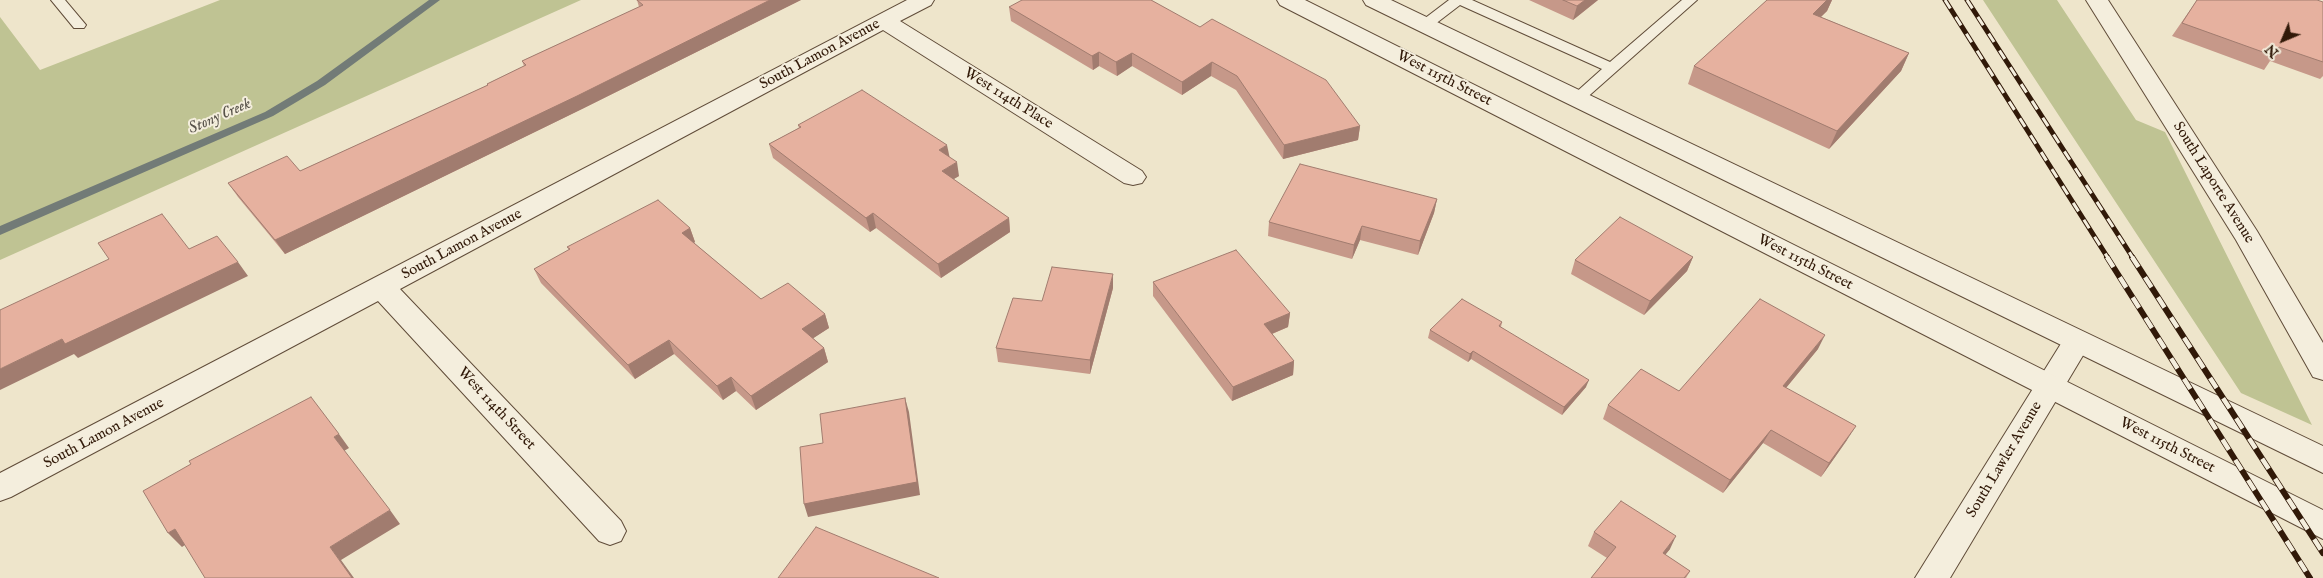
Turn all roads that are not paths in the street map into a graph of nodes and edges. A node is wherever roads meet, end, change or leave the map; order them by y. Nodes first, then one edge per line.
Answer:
1 (58, 0) edge
2 (923, 0) edge
3 (1288, 0) edge
4 (1374, 0) edge
5 (1459, 0) edge
6 (1690, 0) edge
7 (2097, 0) edge
8 (884, 21) junction
9 (79, 25) dead end
10 (1425, 25) junction
11 (1612, 68) junction
12 (1578, 98) junction
13 (1134, 177) dead end
14 (382, 287) junction
15 (2077, 342) junction
16 (2323, 369) edge
17 (2049, 387) junction
18 (2323, 460) edge
19 (0, 488) edge
20 (2323, 525) edge
21 (610, 531) dead end
22 (1932, 578) edge

1 - 9 lane
2 - 8 street, South Lamon Avenue
3 - 17 street, West 115th Street
4 - 10 street
5 - 10 lane
5 - 11 lane
6 - 11 lane
7 - 16 street, South Laporte Avenue
8 - 13 street, West 114th Place
8 - 14 street, South Lamon Avenue
10 - 12 street
11 - 12 lane
12 - 15 street
14 - 19 street, South Lamon Avenue
14 - 21 street, West 114th Street
15 - 17 street, South Lawler Avenue
15 - 18 street
17 - 20 street, West 115th Street
17 - 22 street, South Lawler Avenue

